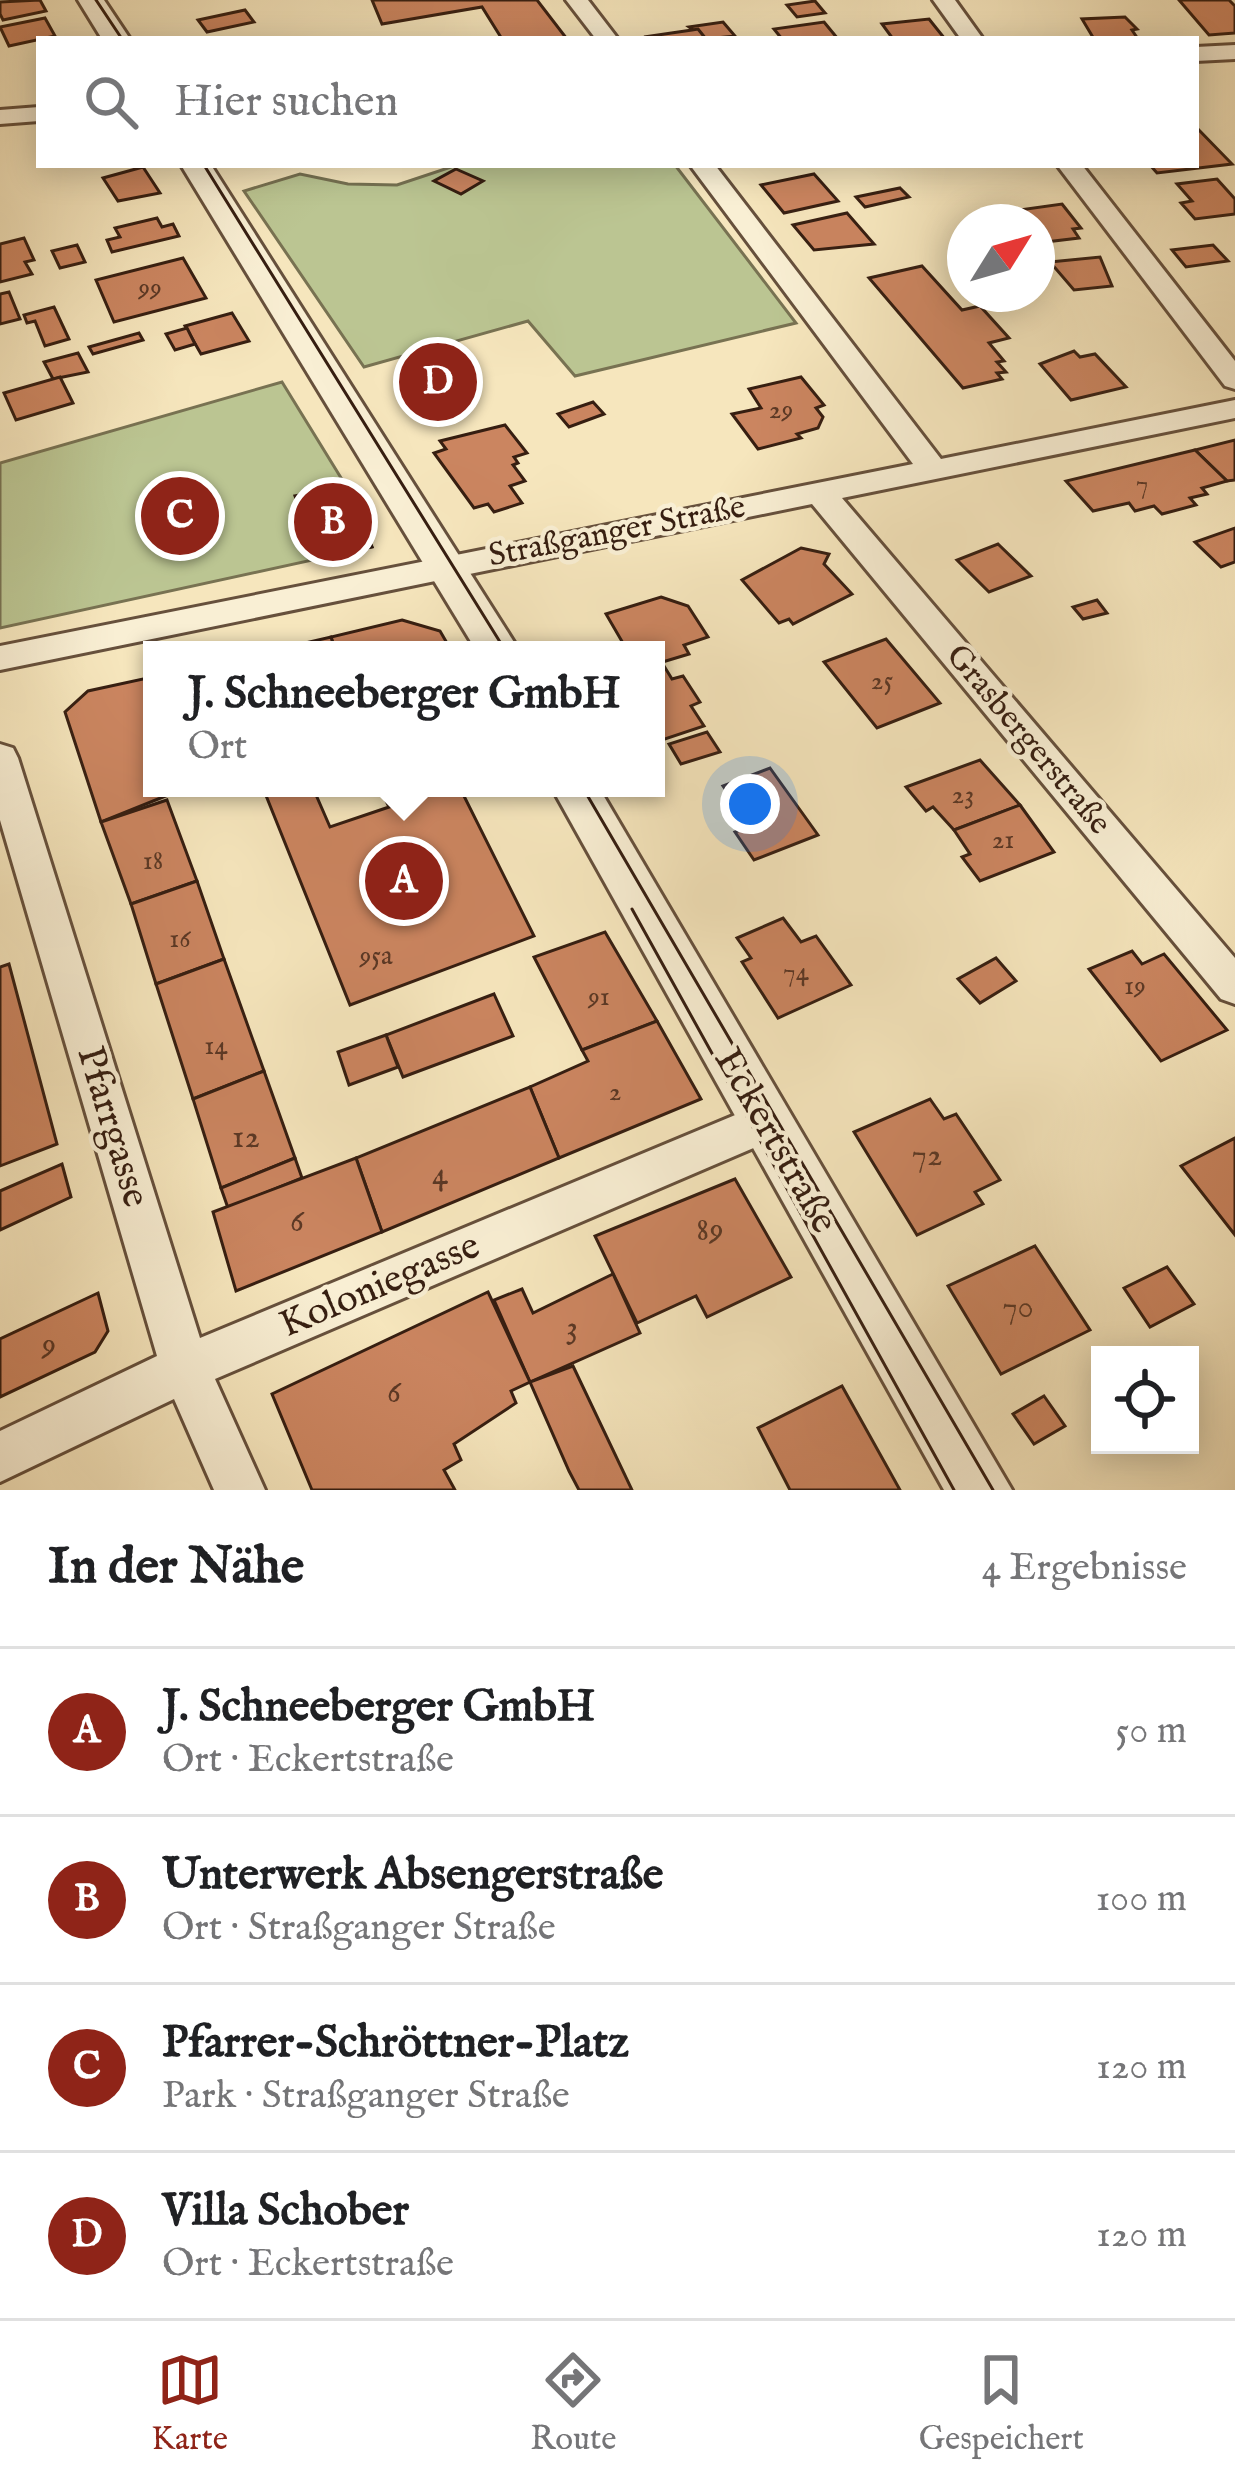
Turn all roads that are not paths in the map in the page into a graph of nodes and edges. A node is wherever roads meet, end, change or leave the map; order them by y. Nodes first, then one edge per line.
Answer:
1 (91, 0) edge
2 (577, 0) edge
3 (944, 0) edge
4 (114, 36) edge
5 (605, 36) edge
6 (970, 36) edge
7 (1235, 52) edge
8 (1199, 54) edge
9 (36, 114) edge
10 (0, 117) edge
11 (198, 168) edge
12 (704, 168) edge
13 (1071, 168) edge
14 (1235, 380) edge
15 (1235, 409) edge
16 (934, 470) junction
17 (820, 493) junction
18 (448, 565) junction
19 (492, 641) edge
20 (0, 658) edge
21 (0, 758) edge
22 (580, 797) edge
23 (1235, 987) edge
24 (764, 1124) junction
25 (185, 1368) junction
26 (0, 1457) edge
27 (241, 1490) edge
28 (980, 1490) edge

1 - 4 street
2 - 5 street
3 - 6 street
7 - 8 street
9 - 10 street
11 - 18 street
12 - 16 street
13 - 14 street
15 - 16 street, Straßganger Straße
16 - 17 street, Straßganger Straße
17 - 18 street, Straßganger Straße
17 - 23 street, Grasbergerstraße
18 - 19 street
18 - 20 street, Straßganger Straße
21 - 25 street, Pfarrgasse
22 - 24 street, Eckertstraße
24 - 25 street, Koloniegasse
24 - 28 street, Eckertstraße
25 - 26 street, Koloniegasse
25 - 27 street, Pfarrgasse

